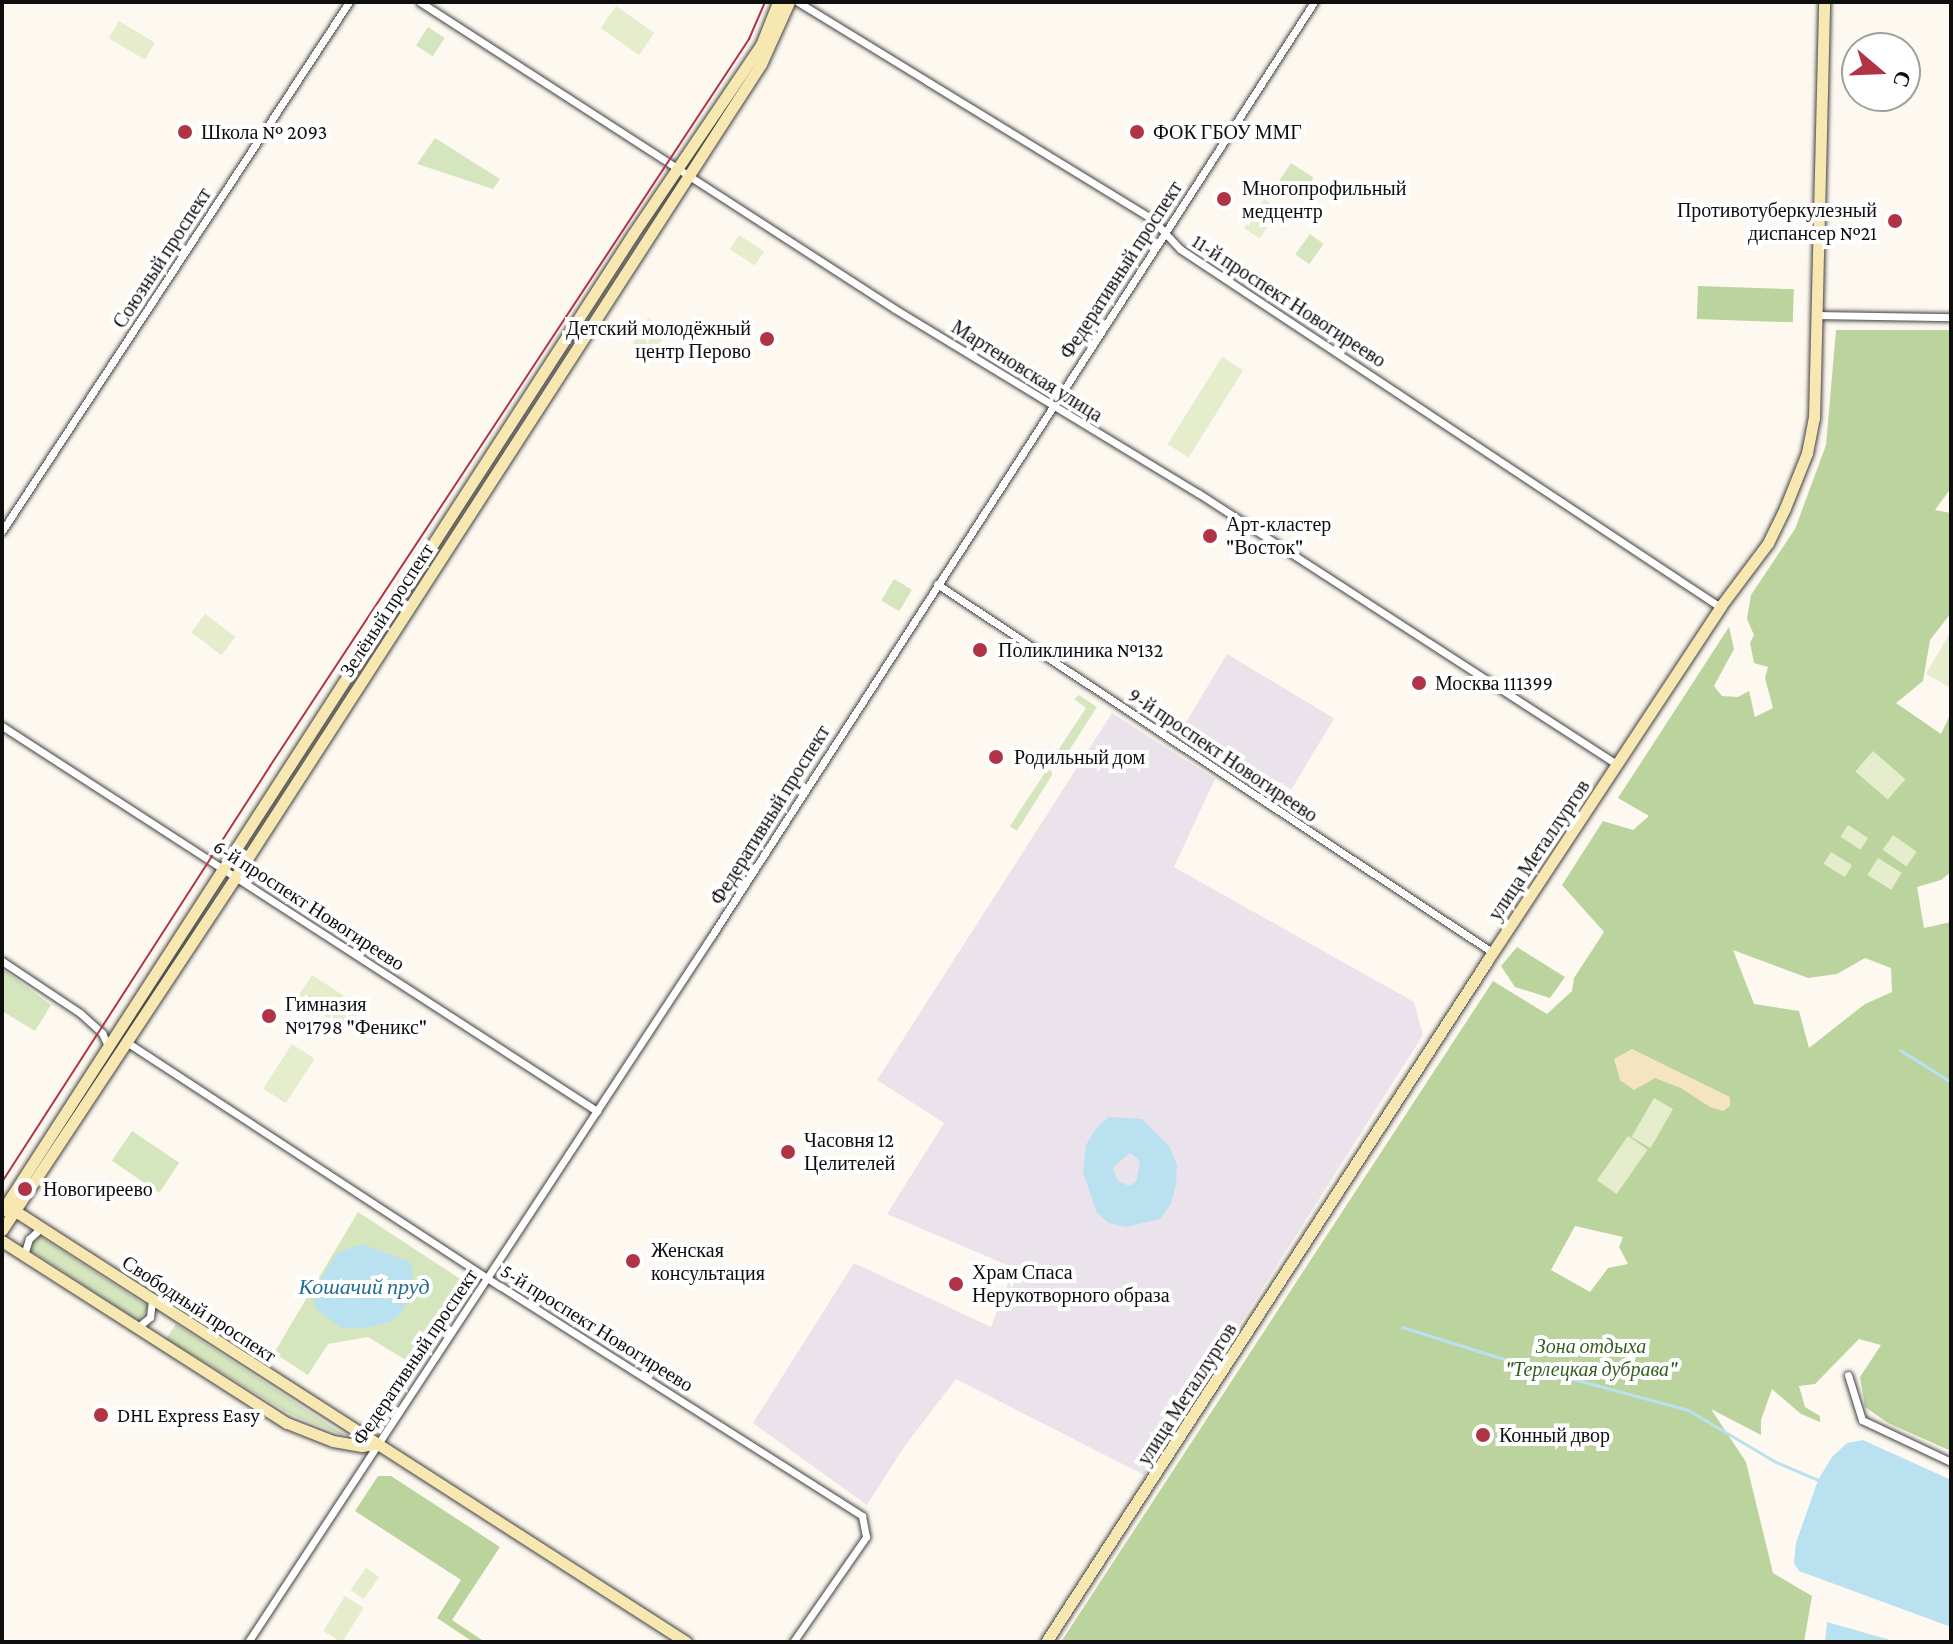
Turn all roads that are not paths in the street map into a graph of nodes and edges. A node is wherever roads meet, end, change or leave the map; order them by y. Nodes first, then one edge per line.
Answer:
1 (349, 2) edge
2 (420, 2) edge
3 (778, 2) edge
4 (789, 2) edge
5 (798, 2) edge
6 (1314, 2) edge
7 (1824, 2) edge
8 (676, 169) junction
9 (689, 176) junction
10 (1165, 232) junction
11 (1818, 315) junction
12 (1951, 317) edge
13 (1052, 406) junction
14 (2, 531) edge
15 (937, 584) junction
16 (1720, 607) junction
17 (2, 726) edge
18 (1618, 765) junction
19 (225, 869) junction
20 (236, 876) junction
21 (1492, 952) junction
22 (2, 961) edge
23 (121, 1038) junction
24 (108, 1046) junction
25 (597, 1111) junction
26 (6, 1207) edge
27 (41, 1228) junction
28 (2, 1230) edge
29 (2, 1241) edge
30 (24, 1255) junction
31 (488, 1278) junction
32 (152, 1300) junction
33 (137, 1328) junction
34 (1848, 1375) dead end
35 (377, 1444) junction
36 (1951, 1462) edge
37 (248, 1642) edge
38 (686, 1642) edge
39 (793, 1642) edge
40 (1046, 1642) edge

1 - 14 street, Союзный проспект
2 - 8 street, Мартеновская улица
3 - 8 main road, Зелёный проспект
4 - 9 main road, Зелёный проспект
5 - 10 street, 11-й проспект Новогиреево
6 - 10 street, Федеративный проспект
7 - 11 main road, улица Металлургов
8 - 9 street, Мартеновская улица
8 - 19 main road, Зелёный проспект
9 - 13 street, Мартеновская улица
9 - 20 main road, Зелёный проспект
10 - 13 street, Федеративный проспект
10 - 16 street, 11-й проспект Новогиреево
11 - 12 street
11 - 16 main road, улица Металлургов
13 - 15 street, Федеративный проспект
13 - 18 street, Мартеновская улица
15 - 21 street, 9-й проспект Новогиреево
15 - 25 street, Федеративный проспект
16 - 18 main road, улица Металлургов
17 - 19 street, 6-й проспект Новогиреево
18 - 21 main road, улица Металлургов
19 - 20 street, 6-й проспект Новогиреево
19 - 23 main road, Зелёный проспект
20 - 23 main road, Зелёный проспект
20 - 25 street, 6-й проспект Новогиреево
21 - 40 main road, улица Металлургов
22 - 24 street
23 - 24 main road, Зелёный проспект
23 - 26 main road, Зелёный проспект
23 - 31 street, 5-й проспект Новогиреево
24 - 26 main road, Зелёный проспект
25 - 31 street, Федеративный проспект
26 - 27 main road, Свободный проспект
26 - 28 main road, Зелёный проспект
27 - 30 street
27 - 32 main road, Свободный проспект
29 - 30 main road, Свободный проспект
30 - 33 main road, Свободный проспект
31 - 35 street, Федеративный проспект
31 - 39 street, 5-й проспект Новогиреево
32 - 33 street
32 - 35 main road, Свободный проспект
33 - 35 main road, Свободный проспект
34 - 36 street
35 - 37 street, Федеративный проспект
35 - 38 main road, Свободный проспект

